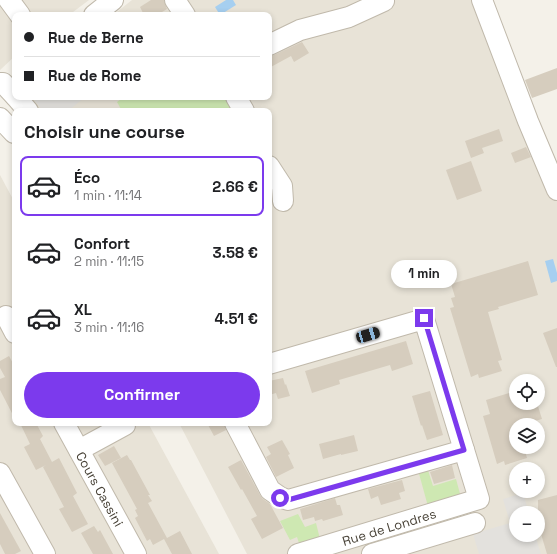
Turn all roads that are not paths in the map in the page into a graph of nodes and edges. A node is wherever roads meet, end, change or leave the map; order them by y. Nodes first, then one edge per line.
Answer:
1 (9, 0) edge
2 (113, 0) edge
3 (175, 0) edge
4 (482, 0) edge
5 (384, 2) dead end
6 (18, 12) edge
7 (98, 12) edge
8 (183, 12) edge
9 (272, 44) edge
10 (19, 100) edge
11 (26, 108) edge
12 (0, 118) edge
13 (12, 130) edge
14 (272, 171) edge
15 (557, 190) edge
16 (283, 201) dead end
17 (272, 363) edge
18 (66, 426) edge
19 (123, 426) edge
20 (237, 426) edge
21 (79, 450) junction
22 (464, 450) junction
23 (0, 473) edge
24 (475, 523) dead end
25 (45, 554) edge
26 (136, 554) edge
27 (298, 554) edge
28 (372, 554) edge

1 - 6 street
2 - 7 street
3 - 8 street
4 - 15 street
5 - 9 street
10 - 11 street
12 - 13 street
14 - 16 street
17 - 22 street
18 - 21 street, Cours Cassini
19 - 21 street
20 - 22 street
21 - 26 street, Cours Cassini
22 - 27 street, Rue de Londres
23 - 25 street
24 - 28 street

